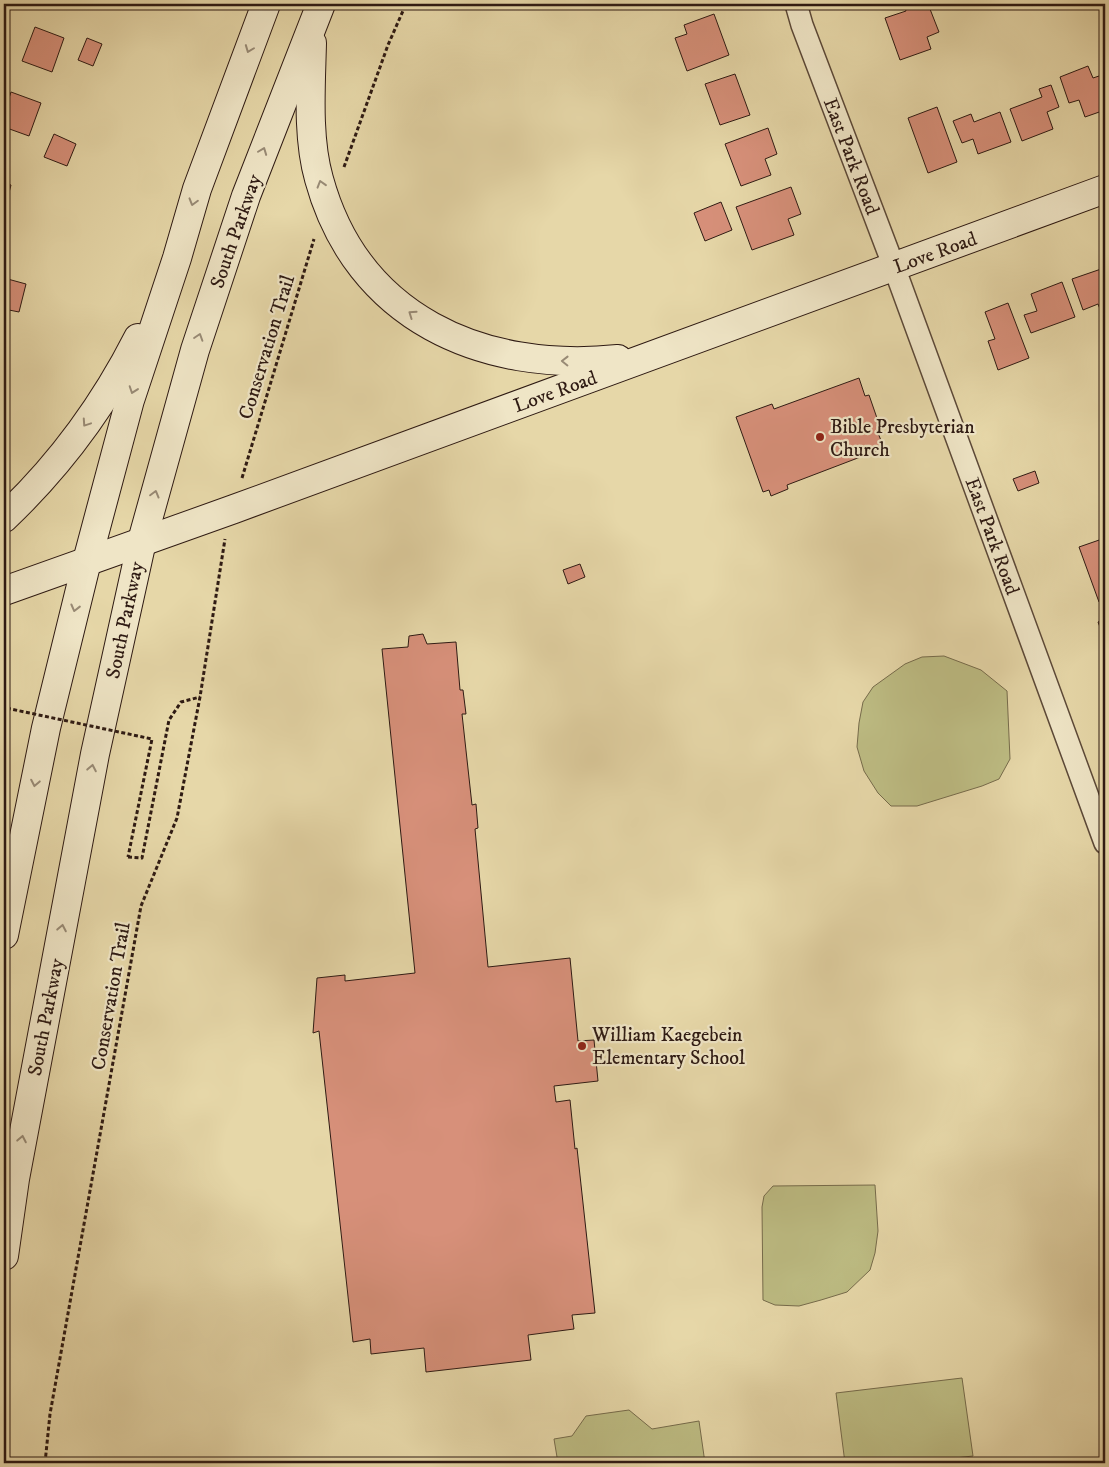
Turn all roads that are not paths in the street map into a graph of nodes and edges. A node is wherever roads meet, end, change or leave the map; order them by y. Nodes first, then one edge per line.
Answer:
1 (266, 4) edge
2 (796, 4) edge
3 (316, 14) edge
4 (1105, 189) edge
5 (177, 258) junction
6 (894, 267) junction
7 (649, 356) junction
8 (4, 518) edge
9 (142, 541) junction
10 (87, 561) junction
11 (4, 592) edge
12 (1105, 843) edge
13 (4, 935) edge
14 (4, 1256) edge

1 -> 5 main road
2 - 6 street, East Park Road
7 -> 3 main road
9 -> 3 main road, South Parkway
4 - 6 main road, Love Road
5 -> 8 main road
5 -> 10 main road
6 - 7 main road, Love Road
6 - 12 street, East Park Road
7 - 9 main road, Love Road
9 - 10 main road, Love Road
14 -> 9 main road, South Parkway
10 - 11 main road, Love Road
10 -> 13 main road

